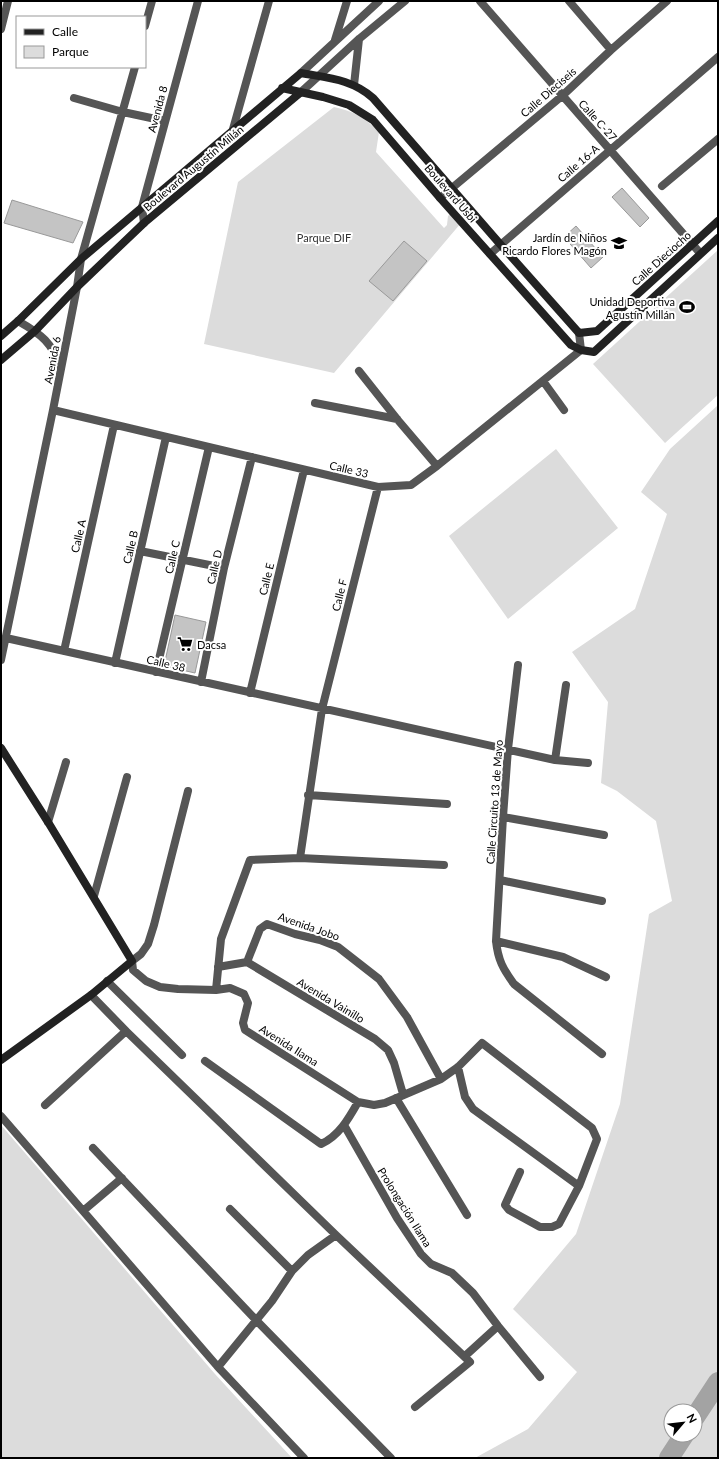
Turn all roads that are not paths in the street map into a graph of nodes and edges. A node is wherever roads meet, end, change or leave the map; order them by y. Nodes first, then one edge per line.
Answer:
1 (8, 1) edge
2 (152, 1) edge
3 (198, 1) edge
4 (269, 1) edge
5 (347, 1) edge
6 (379, 1) edge
7 (405, 1) edge
8 (480, 1) edge
9 (569, 1) edge
10 (662, 3) edge
11 (146, 22) edge
12 (1, 29) edge
13 (359, 39) junction
14 (335, 40) junction
15 (611, 50) junction
16 (718, 57) edge
17 (135, 68) edge
18 (301, 73) junction
19 (318, 76) junction
20 (354, 85) junction
21 (282, 88) junction
22 (300, 93) junction
23 (562, 96) junction
24 (74, 98) dead end
25 (123, 112) junction
26 (165, 121) junction
27 (233, 129) junction
28 (718, 139) edge
29 (610, 150) junction
30 (662, 186) dead end
31 (451, 187) junction
32 (440, 198) junction
33 (142, 206) junction
34 (718, 221) edge
35 (144, 223) junction
36 (718, 238) edge
37 (500, 244) junction
38 (692, 244) junction
39 (490, 254) junction
40 (700, 254) junction
41 (81, 259) junction
42 (77, 287) junction
43 (18, 321) junction
44 (35, 331) junction
45 (579, 333) junction
46 (1, 336) edge
47 (581, 350) junction
48 (1, 360) edge
49 (61, 370) junction
50 (359, 371) dead end
51 (543, 381) junction
52 (315, 403) dead end
53 (53, 410) junction
54 (564, 410) dead end
55 (397, 419) junction
56 (114, 425) junction
57 (166, 437) junction
58 (209, 447) junction
59 (252, 457) junction
60 (438, 466) junction
61 (304, 470) junction
62 (378, 487) junction
63 (140, 551) junction
64 (182, 559) junction
65 (224, 568) junction
66 (6, 638) junction
67 (64, 651) junction
68 (1, 660) edge
69 (115, 663) junction
70 (518, 665) dead end
71 (156, 672) junction
72 (201, 682) junction
73 (566, 685) dead end
74 (250, 693) junction
75 (322, 709) junction
76 (1, 748) edge
77 (508, 749) junction
78 (555, 760) junction
79 (66, 762) dead end
80 (588, 763) dead end
81 (127, 777) dead end
82 (188, 791) dead end
83 (308, 795) junction
84 (447, 804) dead end
85 (503, 817) junction
86 (48, 822) junction
87 (604, 835) dead end
88 (300, 858) junction
89 (444, 865) dead end
90 (500, 880) junction
91 (94, 896) junction
92 (602, 901) dead end
93 (496, 942) junction
94 (132, 961) junction
95 (247, 962) junction
96 (218, 967) junction
97 (606, 977) dead end
98 (107, 981) junction
99 (216, 990) junction
100 (91, 995) junction
101 (126, 1031) junction
102 (602, 1054) dead end
103 (182, 1055) dead end
104 (1, 1060) edge
105 (205, 1061) dead end
106 (458, 1067) junction
107 (441, 1079) junction
108 (400, 1096) junction
109 (358, 1102) junction
110 (45, 1105) dead end
111 (1, 1116) edge
112 (344, 1125) junction
113 (93, 1148) dead end
114 (520, 1172) dead end
115 (122, 1178) junction
116 (579, 1186) junction
117 (230, 1209) dead end
118 (83, 1210) junction
119 (467, 1215) dead end
120 (336, 1235) junction
121 (292, 1271) junction
122 (256, 1320) junction
123 (498, 1326) junction
124 (465, 1356) junction
125 (218, 1367) junction
126 (540, 1376) dead end
127 (415, 1407) dead end
128 (304, 1458) edge
129 (391, 1458) edge

1 - 12 street
2 - 11 street
3 - 26 street, Avenida 8
4 - 27 street
5 - 14 street
6 - 14 street, Boulevard Augustín Millán
7 - 13 street, Boulevard Augustín Millán
8 - 23 street, Calle C-27
9 - 15 street
10 - 15 street, Calle Dieciseis
13 - 19 street, Boulevard Augustín Millán
13 - 20 street
14 - 18 street, Boulevard Augustín Millán
15 - 23 street, Calle Dieciseis
16 - 29 street, Calle 16-A
17 - 25 street, Avenida 6
18 - 19 street, Boulevard Usbi
18 - 21 street, Boulevard Augustín Millán
19 - 20 street, Boulevard Usbi
19 - 22 street, Boulevard Augustín Millán
20 - 31 street, Boulevard Usbi
21 - 22 street, Boulevard Usbi
21 - 27 street, Boulevard Augustín Millán
22 - 32 street, Boulevard Usbi
22 - 35 street, Boulevard Augustín Millán
23 - 29 street, Calle C-27
23 - 31 street, Calle Dieciseis
24 - 25 street
25 - 26 street
25 - 41 street, Avenida 6
26 - 33 street, Avenida 8
27 - 33 street, Boulevard Augustín Millán
28 - 30 street
29 - 37 street, Calle 16-A
29 - 38 street, Calle C-27
31 - 32 street, Calle Dieciseis
31 - 37 street, Boulevard Usbi
32 - 39 street, Boulevard Usbi
33 - 35 street, Avenida 8
33 - 41 street, Boulevard Augustín Millán
34 - 38 street, Calle Dieciocho
35 - 42 street, Boulevard Augustín Millán
36 - 40 street, Calle Dieciocho
37 - 39 street, Calle 16-A
37 - 45 street, Boulevard Usbi
38 - 40 street, Calle C-27
38 - 45 street, Calle Dieciocho
39 - 47 street, Boulevard Usbi
40 - 47 street, Calle Dieciocho
41 - 42 street, Avenida 6
41 - 43 street, Boulevard Augustín Millán
42 - 44 street, Boulevard Augustín Millán
42 - 49 street, Avenida 6
43 - 44 street
43 - 46 street, Boulevard Augustín Millán
44 - 48 street, Boulevard Augustín Millán
44 - 49 street
45 - 47 street
47 - 51 street, Calle 33
49 - 53 street, Avenida 6
50 - 55 street
51 - 54 street
51 - 60 street, Calle 33
52 - 55 street
53 - 56 street, Calle 33
53 - 66 street, Avenida 6
55 - 60 street
56 - 57 street, Calle 33
56 - 67 street, Calle A
57 - 58 street, Calle 33
57 - 63 street, Calle B
58 - 59 street, Calle 33
58 - 64 street, Calle C
59 - 61 street, Calle 33
59 - 65 street, Calle D
60 - 62 street, Calle 33
61 - 62 street, Calle 33
61 - 74 street, Calle E
62 - 75 street, Calle F
63 - 64 street
63 - 69 street, Calle B
64 - 65 street
64 - 71 street, Calle C
65 - 72 street, Calle D
66 - 67 street, Calle 38
66 - 68 street, Avenida 6
67 - 69 street, Calle 38
69 - 71 street, Calle 38
70 - 77 street, Calle Circuito 13 de Mayo
71 - 72 street, Calle 38
72 - 74 street, Calle 38
73 - 78 street
74 - 75 street, Calle 38
75 - 77 street, Calle 38
75 - 83 street, Calle F
76 - 86 street
77 - 78 street, Calle 38
77 - 85 street, Calle Circuito 13 de Mayo
78 - 80 street, Calle 38
79 - 86 street
81 - 91 street
82 - 94 street
83 - 84 street
83 - 88 street, Calle F
85 - 87 street
85 - 90 street, Calle Circuito 13 de Mayo
86 - 91 street
88 - 89 street
88 - 96 street
90 - 92 street
90 - 93 street, Calle Circuito 13 de Mayo
91 - 94 street
93 - 97 street
93 - 102 street, Calle Circuito 13 de Mayo
94 - 98 street
94 - 99 street
95 - 96 street
95 - 107 street, Avenida Jobo
95 - 108 street, Avenida Vainillo
96 - 99 street
98 - 100 street
98 - 103 street
99 - 109 street, Avenida Ilama
100 - 101 street
100 - 104 street
101 - 110 street
101 - 120 street
105 - 112 street
106 - 107 street
106 - 116 street
106 - 116 street
107 - 108 street
108 - 109 street
108 - 119 street, Avenida Vainillo
109 - 112 street
111 - 118 street
112 - 123 street, Prolongación Ilama
113 - 115 street
114 - 116 street
115 - 118 street
115 - 122 street
117 - 121 street
118 - 125 street
120 - 121 street
120 - 124 street
121 - 122 street
122 - 125 street
122 - 129 street
123 - 124 street
123 - 126 street, Prolongación Ilama
124 - 127 street
125 - 128 street

